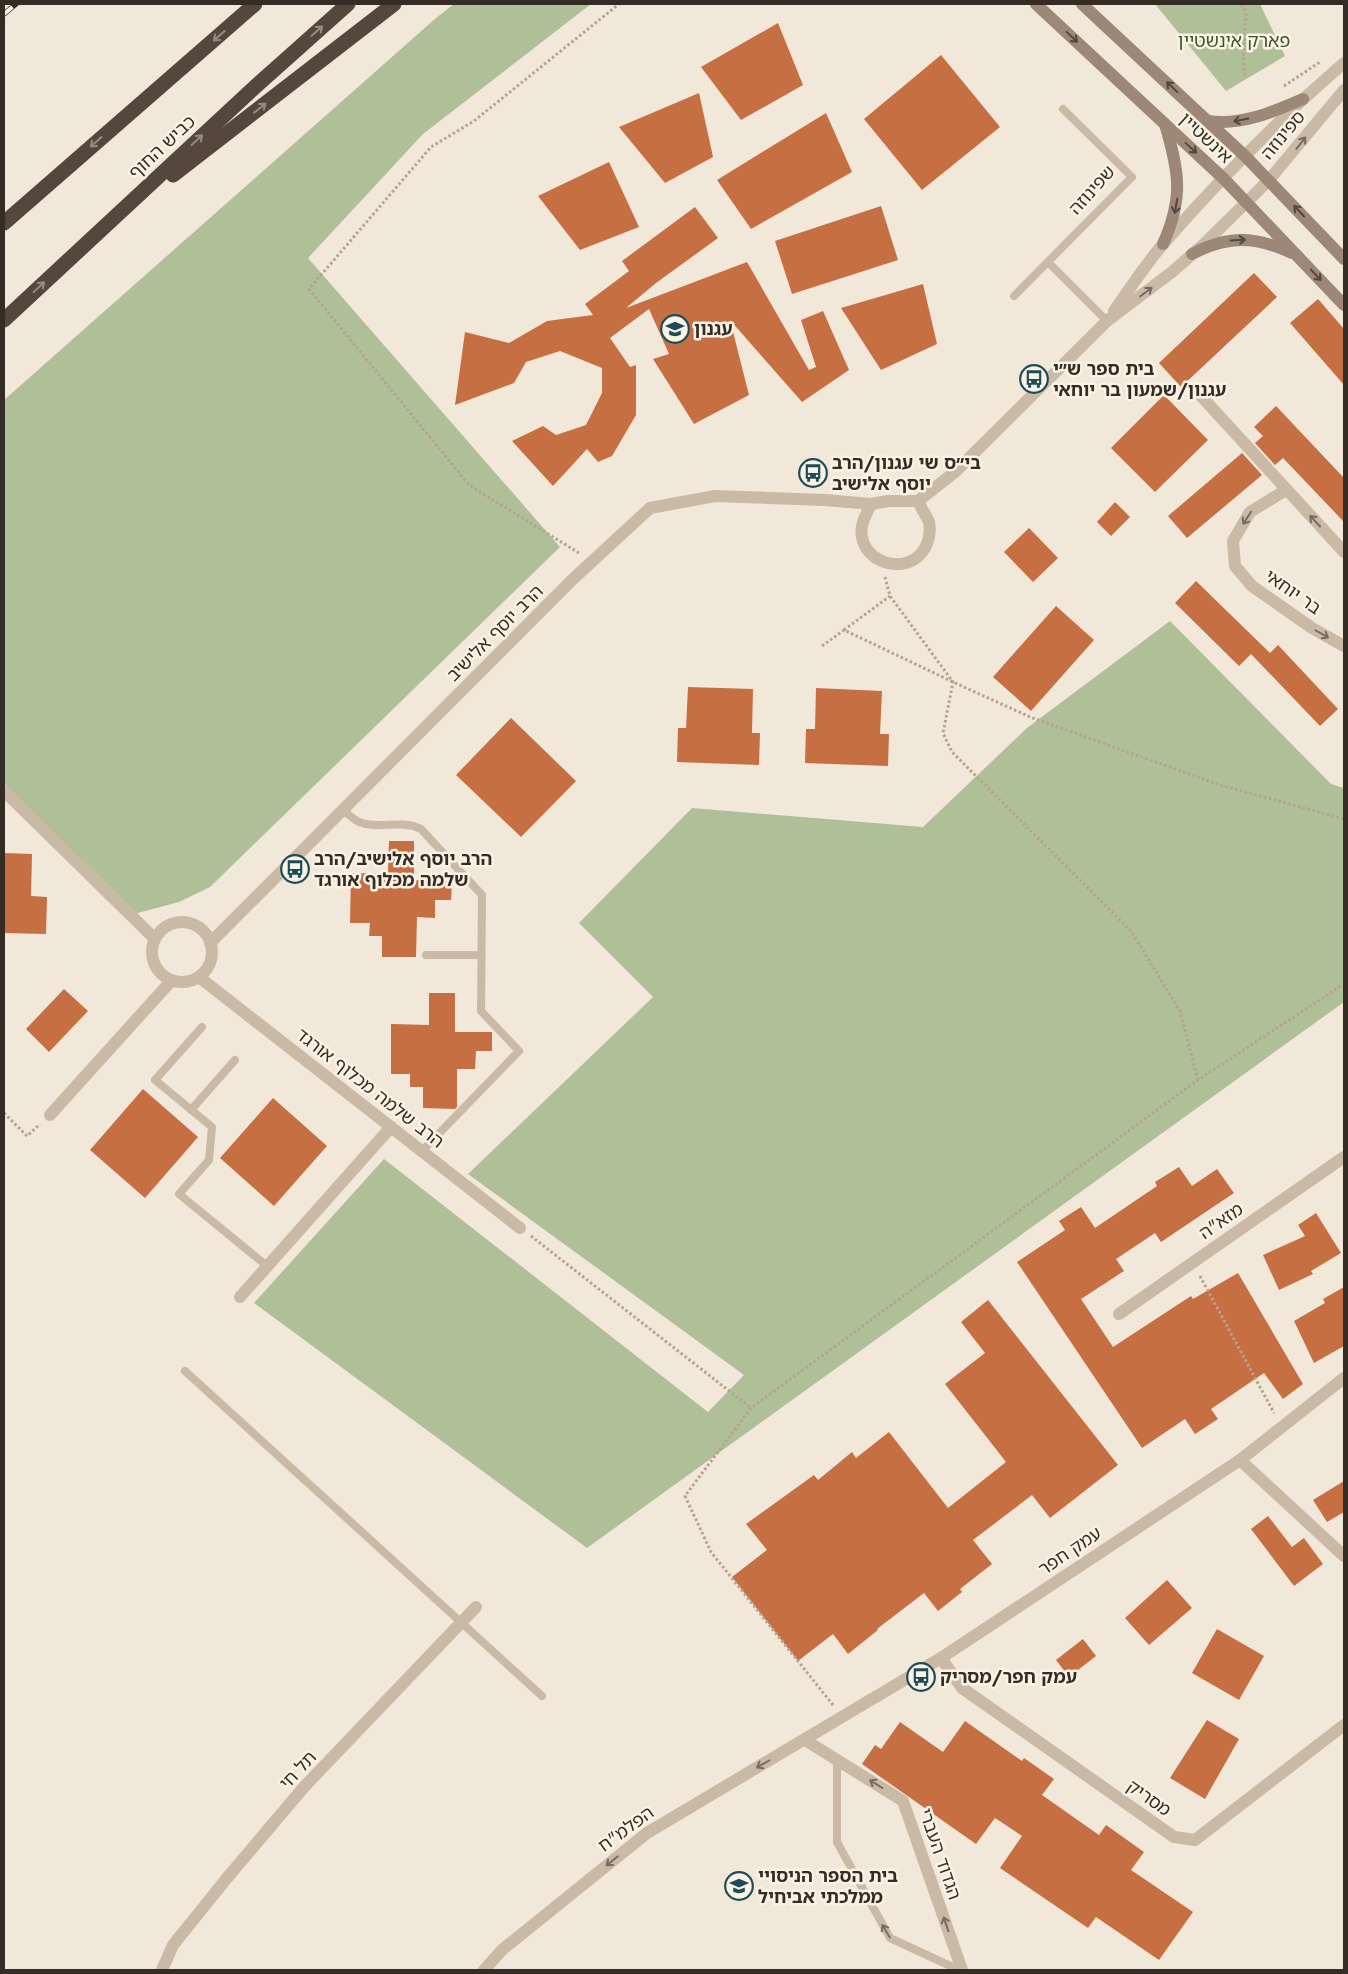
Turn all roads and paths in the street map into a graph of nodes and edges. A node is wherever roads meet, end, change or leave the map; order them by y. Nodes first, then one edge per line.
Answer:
1 (255, 4) edge
2 (348, 4) edge
3 (394, 4) edge
4 (619, 4) edge
5 (1036, 4) edge
6 (1082, 4) edge
7 (1242, 4) edge
8 (1322, 61) dead end
9 (1344, 63) edge
10 (1245, 78) dead end
11 (1284, 86) dead end
12 (1344, 90) edge
13 (1303, 99) junction
14 (1063, 109) dead end
15 (1208, 121) junction
16 (1165, 124) junction
17 (1246, 157) junction
18 (1224, 179) junction
19 (1269, 180) junction
20 (1247, 201) junction
21 (4, 223) edge
22 (97, 234) junction
23 (1163, 244) junction
24 (1192, 254) junction
25 (1297, 255) junction
26 (1344, 259) edge
27 (1048, 262) junction
28 (1014, 296) dead end
29 (1344, 305) edge
30 (4, 320) edge
31 (1107, 321) junction
32 (1201, 396) dead end
33 (1286, 490) junction
34 (918, 501) junction
35 (871, 504) junction
36 (1344, 552) edge
37 (593, 561) junction
38 (881, 562) junction
39 (890, 596) junction
40 (844, 630) junction
41 (822, 646) dead end
42 (1344, 646) edge
43 (953, 682) junction
44 (4, 791) edge
45 (343, 810) junction
46 (1344, 818) edge
47 (155, 939) junction
48 (210, 943) junction
49 (426, 955) dead end
50 (481, 956) junction
51 (199, 977) junction
52 (172, 980) junction
53 (1344, 984) edge
54 (202, 1027) dead end
55 (235, 1060) dead end
56 (1198, 1080) junction
57 (191, 1110) junction
58 (4, 1113) edge
59 (50, 1115) joint
60 (391, 1127) junction
61 (422, 1150) junction
62 (1344, 1157) edge
63 (520, 1228) joint
64 (1192, 1262) junction
65 (267, 1266) junction
66 (240, 1297) dead end
67 (1119, 1314) dead end
68 (185, 1370) dead end
69 (1344, 1378) edge
70 (751, 1408) junction
71 (1282, 1427) junction
72 (1240, 1460) junction
73 (1344, 1556) edge
74 (476, 1606) dead end
75 (462, 1623) junction
76 (941, 1658) junction
77 (542, 1696) dead end
78 (842, 1718) junction
79 (1344, 1725) edge
80 (805, 1740) junction
81 (837, 1759) junction
82 (162, 1970) edge
83 (484, 1970) edge
84 (960, 1970) edge

1 -> 21 highway
22 -> 2 highway, כביש החוף
22 -> 3 highway
4 - 37 path
5 -> 16 main road, אינשטיין
15 -> 6 main road, אינשטיין
7 - 10 path
8 - 11 path
9 - 13 street, ספינוזה
19 -> 12 street, ספינוזה
13 -> 15 main road
13 - 17 street, ספינוזה
14 - 27 lane, שפינוזה
15 - 17 main road, אינשטיין
16 -> 18 main road, אינשטיין
16 -> 23 main road
17 - 18 street
17 - 19 main road, אינשטיין
18 - 20 main road, אינשטיין
18 - 23 street
19 - 20 street, ספינוזה
26 -> 19 main road, אינשטיין
20 - 24 street
20 - 25 main road, אינשטיין
30 -> 22 highway, כביש החוף
23 - 31 street
24 -> 25 main road
31 -> 24 street
25 -> 29 main road, אינשטיין
27 - 28 lane, שפינוזה
27 - 31 lane
31 - 34 street
32 - 33 street
36 -> 33 street
33 -> 42 street, בר יוחאי
34 - 35 street
34 - 38 street
35 - 37 street, הרב יוסף אלישיב
35 - 38 street
37 - 45 street, הרב יוסף אלישיב
38 - 39 path
39 - 40 path
39 - 43 path
40 - 41 path
40 - 43 path
43 - 46 path
43 - 56 path
44 - 47 street
45 - 48 street, הרב יוסף אלישיב
45 - 50 lane
47 - 48 street
47 - 52 street
48 - 51 street
49 - 50 lane
50 - 61 lane
51 - 52 street
51 - 60 street, הרב שלמה מכלוף אורגד
52 - 59 street
53 - 56 path
54 - 57 lane
55 - 57 lane
56 - 70 path
57 - 65 lane
58 - 59 path
60 - 61 street, הרב שלמה מכלוף אורגד
60 - 65 street
61 - 63 street, הרב שלמה מכלוף אורגד
62 - 64 street, מזא"ה
63 - 70 path
64 - 67 street, מזא"ה
64 - 71 path
65 - 66 street
68 - 75 lane
69 - 71 street, עמק חפר
70 - 78 path
71 - 72 street, עמק חפר
72 - 73 street
72 - 76 street, עמק חפר
74 - 75 street, תל חי
75 - 77 lane
75 - 82 street, תל חי
76 - 78 street, עמק חפר
76 - 79 street, מסריק
78 - 80 street, עמק חפר
80 - 81 street, הגדוד העברי
80 -> 83 street, הפלמ"ח
84 -> 81 street, הגדוד העברי
84 -> 81 lane

